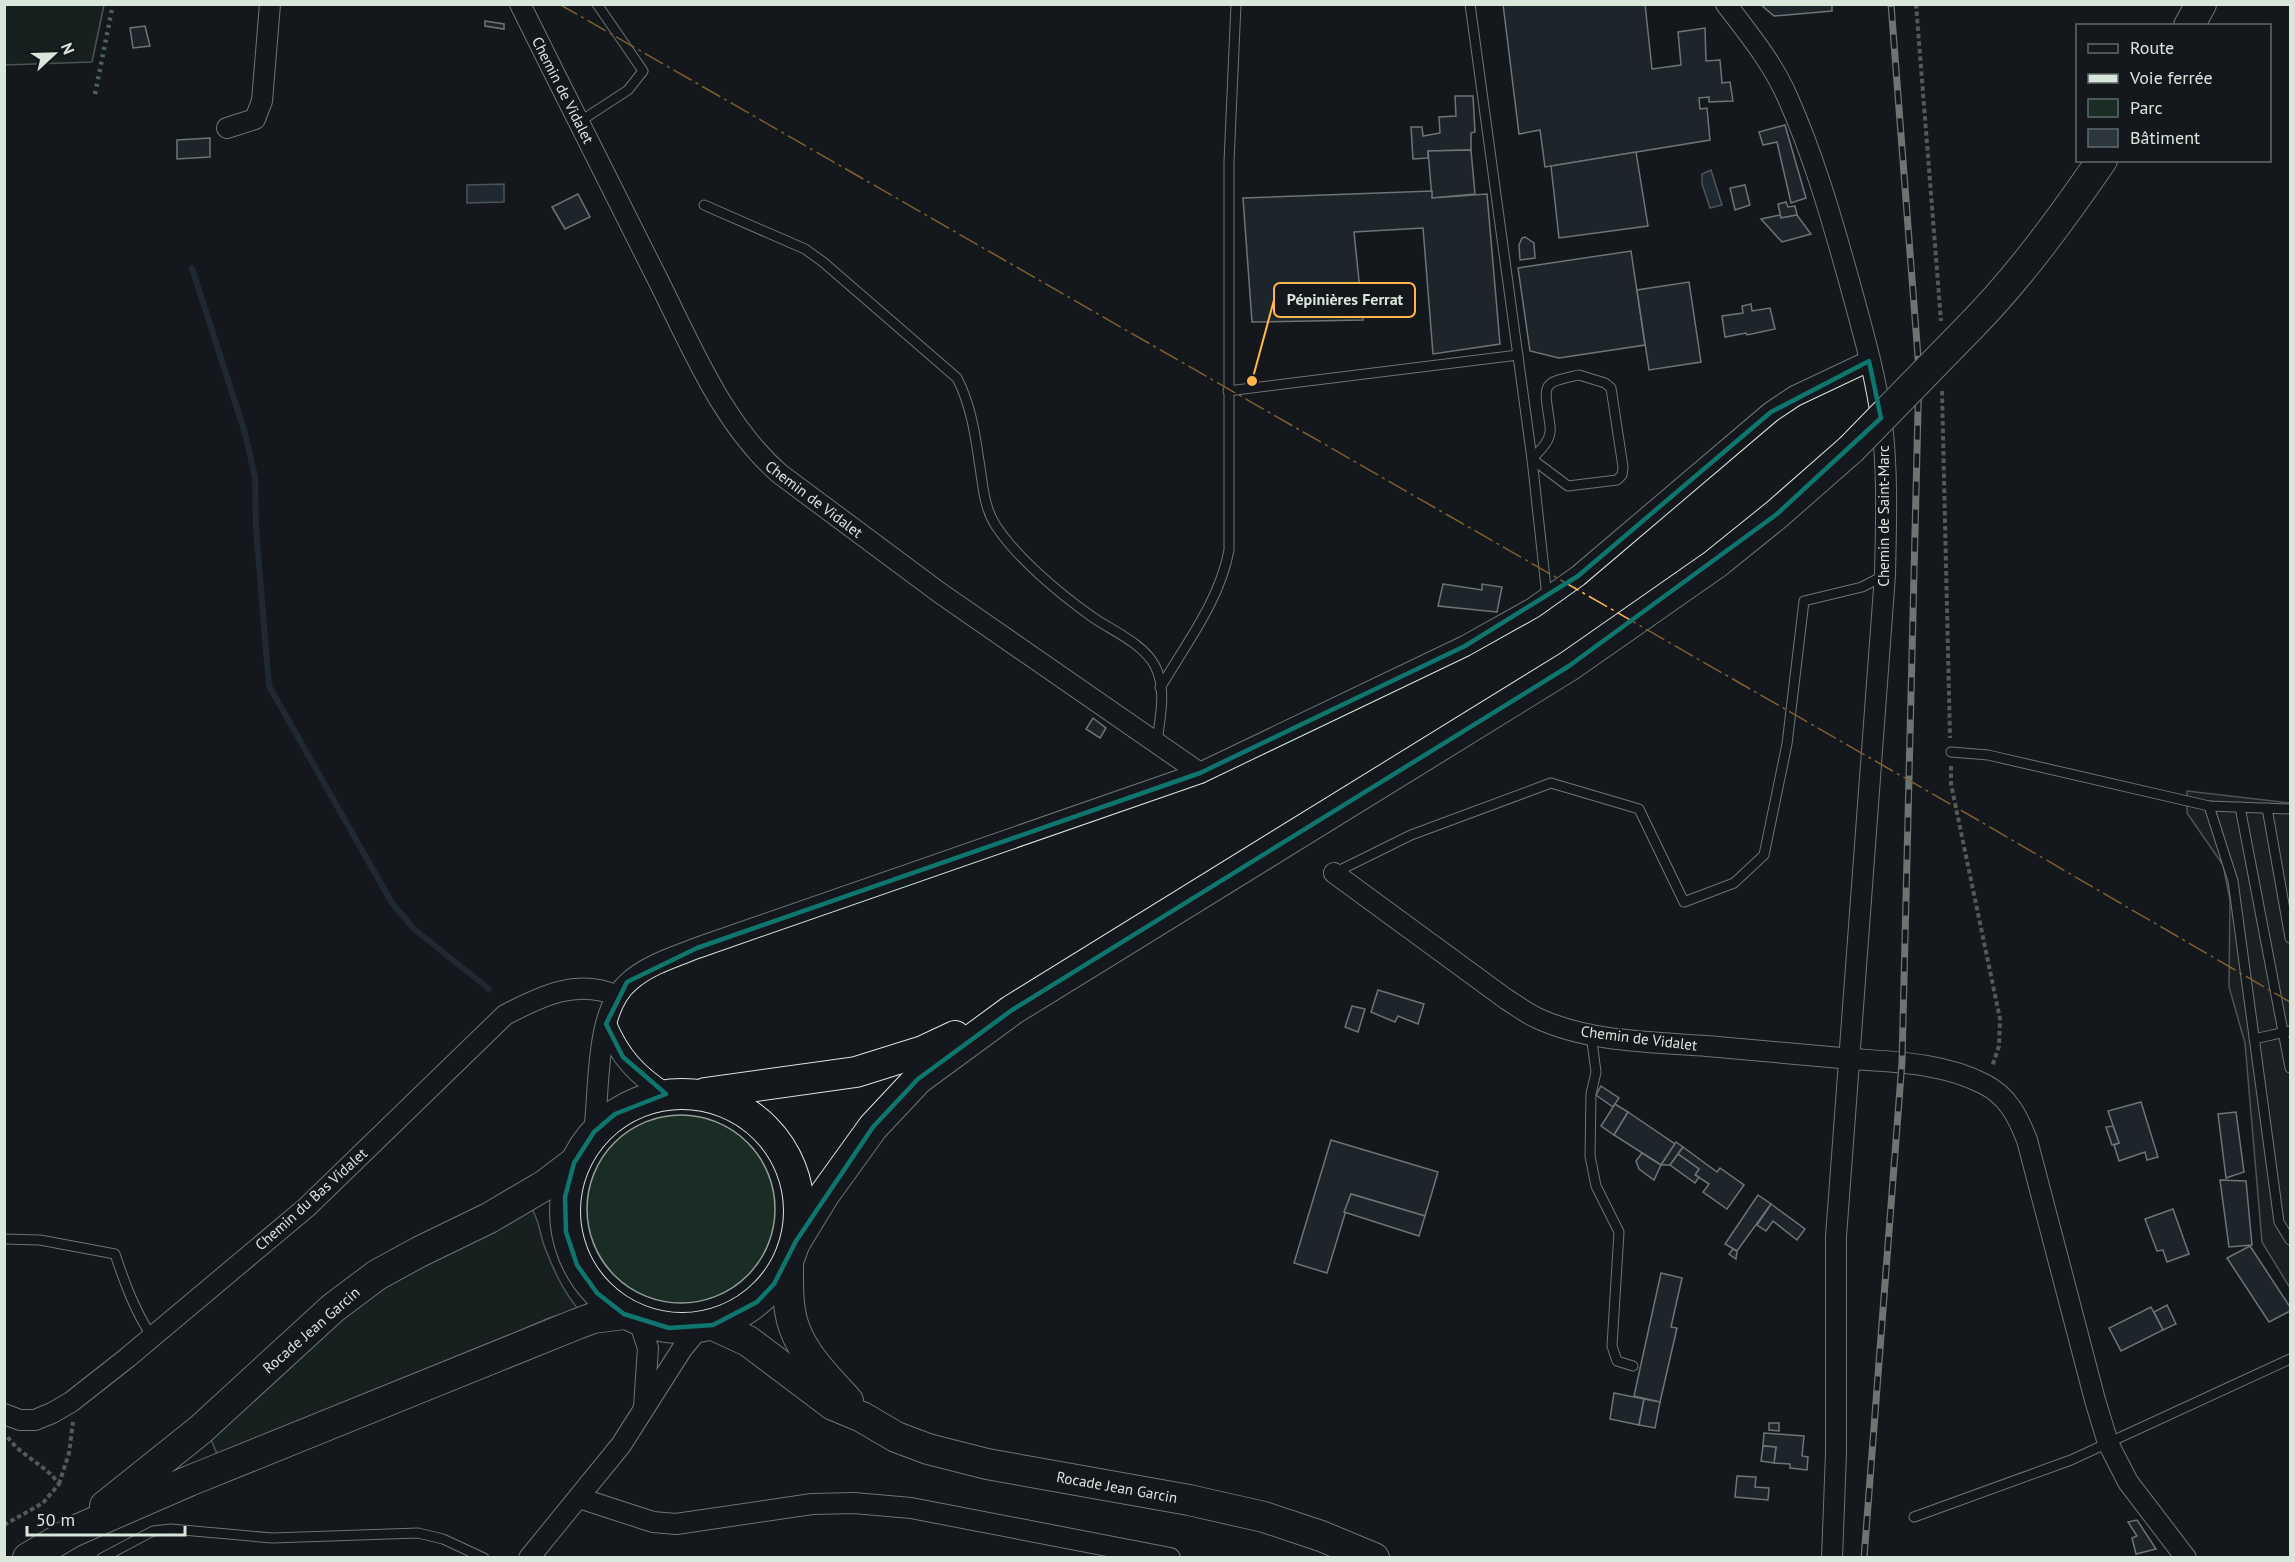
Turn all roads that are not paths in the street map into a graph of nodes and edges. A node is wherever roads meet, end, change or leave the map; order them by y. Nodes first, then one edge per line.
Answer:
1 (270, 4) edge
2 (520, 4) edge
3 (597, 4) edge
4 (1236, 4) edge
5 (1470, 4) edge
6 (1726, 4) edge
7 (2201, 4) edge
8 (2190, 24) edge
9 (579, 122) junction
10 (227, 128) dead end
11 (2101, 162) edge
12 (704, 205) dead end
13 (1518, 355) junction
14 (1869, 361) junction
15 (1228, 391) junction
16 (1532, 459) junction
17 (1885, 575) junction
18 (1547, 598) junction
19 (1160, 688) junction
20 (1156, 744) junction
21 (1951, 752) road end
22 (1200, 773) junction
23 (2209, 806) junction
24 (2240, 807) junction
25 (2267, 808) junction
26 (2290, 811) edge
27 (1334, 873) joint
28 (2290, 938) edge
29 (617, 996) junction
30 (1012, 1010) junction
31 (606, 1024) junction
32 (2287, 1031) edge
33 (1591, 1034) junction
34 (2254, 1039) junction
35 (1848, 1058) junction
36 (2290, 1068) edge
37 (666, 1094) junction
38 (697, 1094) junction
39 (594, 1132) junction
40 (574, 1163) junction
41 (4, 1239) edge
42 (2290, 1240) edge
43 (792, 1252) junction
44 (632, 1317) junction
45 (706, 1326) junction
46 (152, 1337) junction
47 (2290, 1359) edge
48 (1633, 1366) dead end
49 (644, 1411) junction
50 (4, 1414) edge
51 (862, 1417) junction
52 (2108, 1443) junction
53 (579, 1498) junction
54 (1914, 1517) dead end
55 (72, 1532) junction
56 (28, 1557) edge
57 (102, 1557) edge
58 (484, 1557) edge
59 (529, 1557) edge
60 (1170, 1557) edge
61 (1374, 1557) edge
62 (1832, 1557) edge
63 (2186, 1557) edge

1 - 10 street
2 - 9 street, Chemin de Vidalet
3 - 9 lane
4 - 15 lane
5 - 13 lane
6 - 14 street, Chemin de Saint-Marc
7 - 8 main road
9 - 20 street, Chemin de Vidalet
11 - 30 main road, bridge
12 - 19 lane
13 - 15 lane
13 - 16 lane
14 - 17 street, Chemin de Saint-Marc
14 - 18 street
15 - 19 lane
16 - 16 lane
16 - 18 lane
17 - 27 lane
17 - 35 street, Chemin de Saint-Marc
18 - 22 street
19 - 20 lane
20 - 22 street, Chemin de Vidalet
21 - 23 lane
22 - 29 street
23 - 24 lane
23 - 34 lane
24 - 25 lane
24 - 32 lane
25 - 26 lane
25 - 28 lane
27 - 33 street, Chemin de Vidalet
29 - 31 street
29 - 46 street, Chemin du Bas Vidalet
30 - 38 main road
30 - 43 main road
31 - 37 street
31 - 39 street
32 - 34 lane
32 - 36 lane
33 - 35 street, Chemin de Vidalet
33 - 48 lane
34 - 42 lane
35 - 52 street, Chemin de Vidalet
35 - 62 street, Chemin de Saint-Marc
37 - 38 main road
37 - 39 main road
38 - 43 main road, Rocade Jean Garcin
39 - 40 main road
40 - 44 main road
40 - 55 main road, Rocade Jean Garcin
41 - 46 lane
43 - 45 main road
43 - 51 main road, Rocade Jean Garcin
44 - 45 main road
44 - 49 street
44 - 55 main road, Rocade Jean Garcin
45 - 49 street
45 - 51 main road, Rocade Jean Garcin
46 - 50 street, Chemin du Bas Vidalet
47 - 52 lane
49 - 53 street
51 - 61 main road, Rocade Jean Garcin
52 - 54 lane
52 - 63 street, Chemin de Vidalet
53 - 59 street
53 - 60 street
55 - 56 main road, Rocade Jean Garcin
57 - 58 lane

